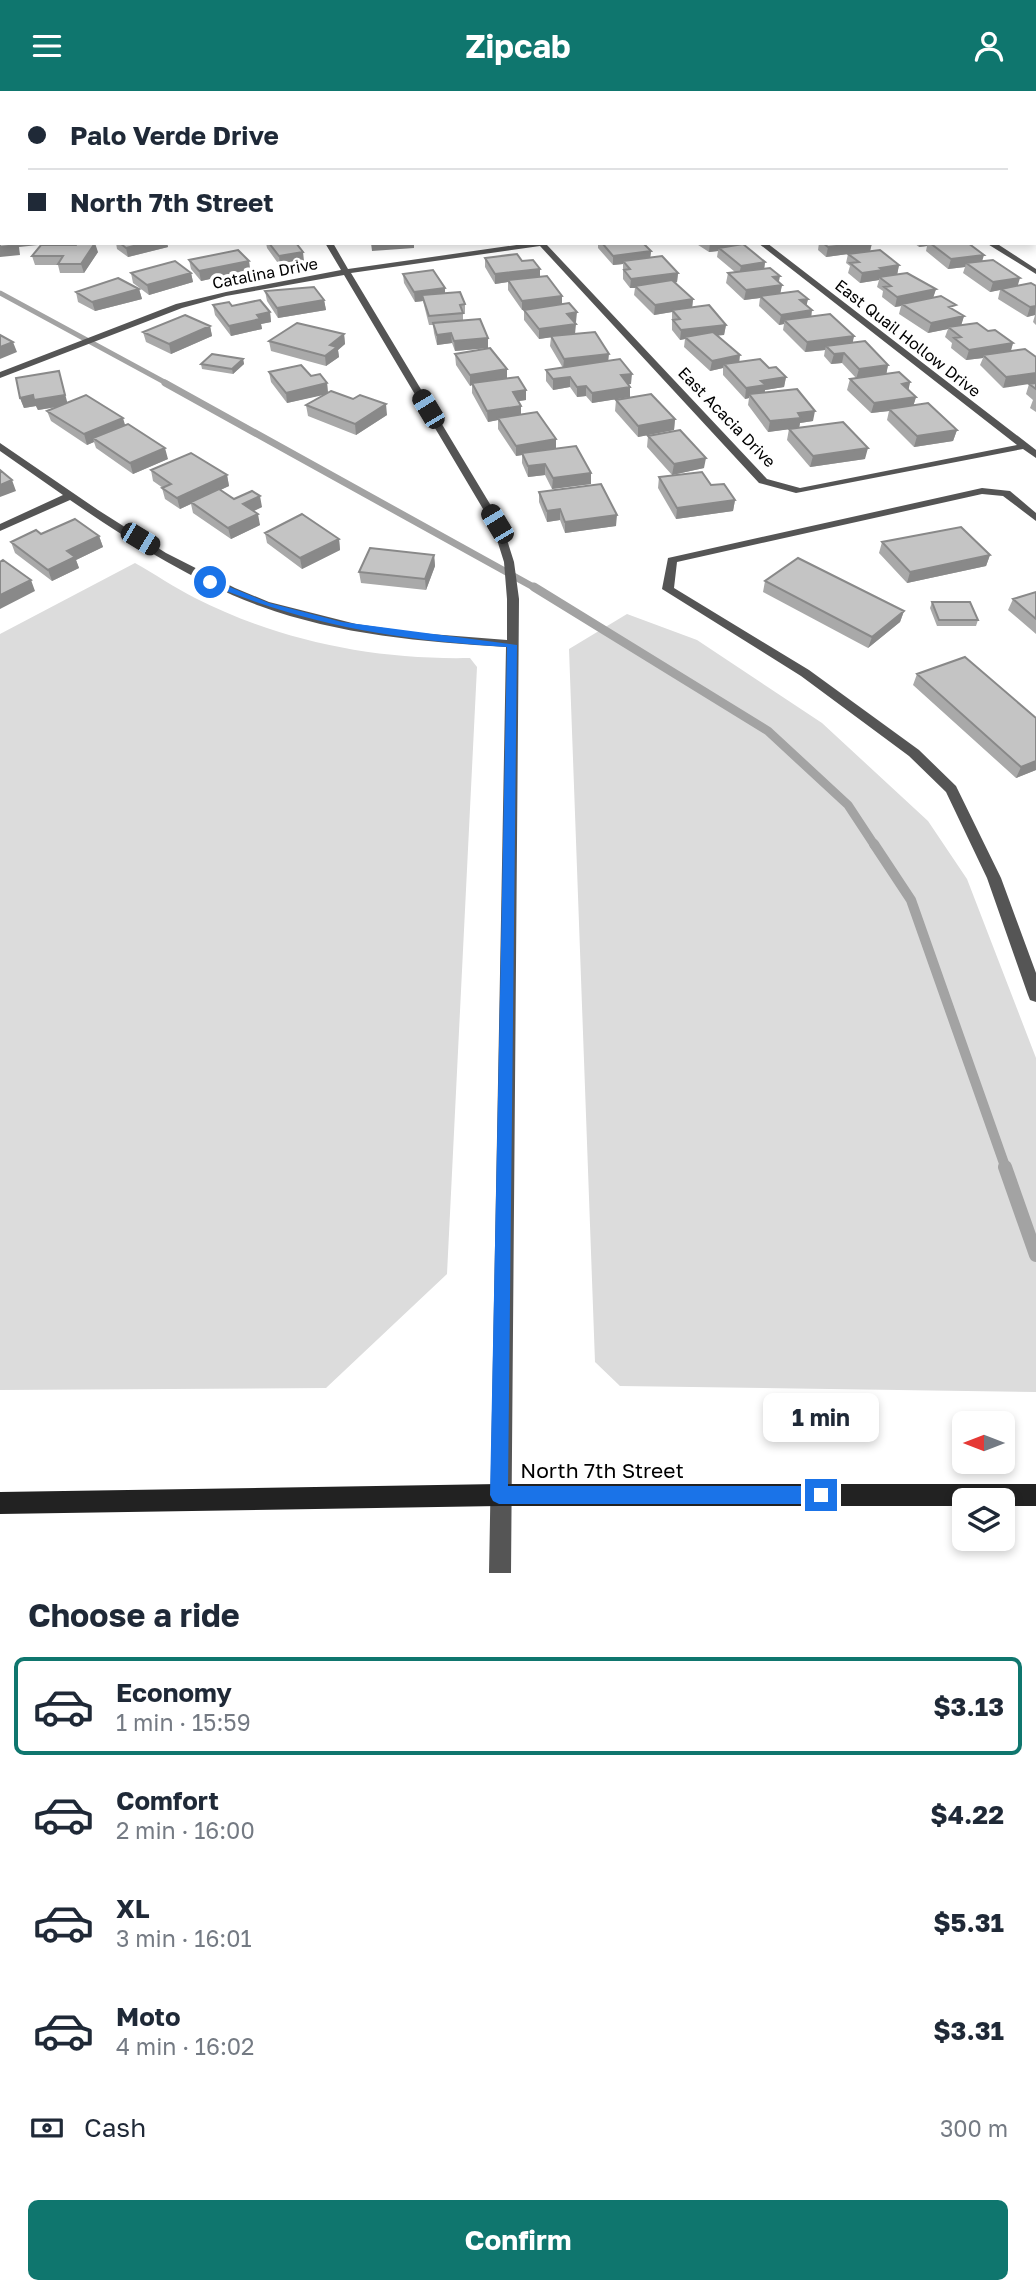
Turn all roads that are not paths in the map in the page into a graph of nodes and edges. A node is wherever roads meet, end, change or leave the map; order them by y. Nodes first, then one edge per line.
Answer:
1 (330, 245) edge
2 (535, 245) edge
3 (543, 245) edge
4 (765, 245) edge
5 (993, 245) edge
6 (345, 272) junction
7 (1036, 272) edge
8 (0, 375) edge
9 (0, 446) edge
10 (1025, 446) junction
11 (1036, 455) edge
12 (70, 496) junction
13 (1036, 517) edge
14 (0, 528) edge
15 (512, 645) junction
16 (1036, 995) edge
17 (499, 1495) junction
18 (1036, 1495) edge
19 (0, 1503) edge
20 (500, 1573) edge

1 - 6 street
2 - 6 street, Catalina Drive
3 - 10 street, East Acacia Drive
4 - 10 street, East Quail Hollow Drive
5 - 7 street
6 - 8 street, Catalina Drive
6 - 15 street
9 - 12 street
10 - 11 street, East Quail Hollow Drive
12 - 14 street
12 - 15 street
13 - 16 street
15 - 17 street
17 - 18 main road, North 7th Street
17 - 19 main road, North 7th Street
17 - 20 street

